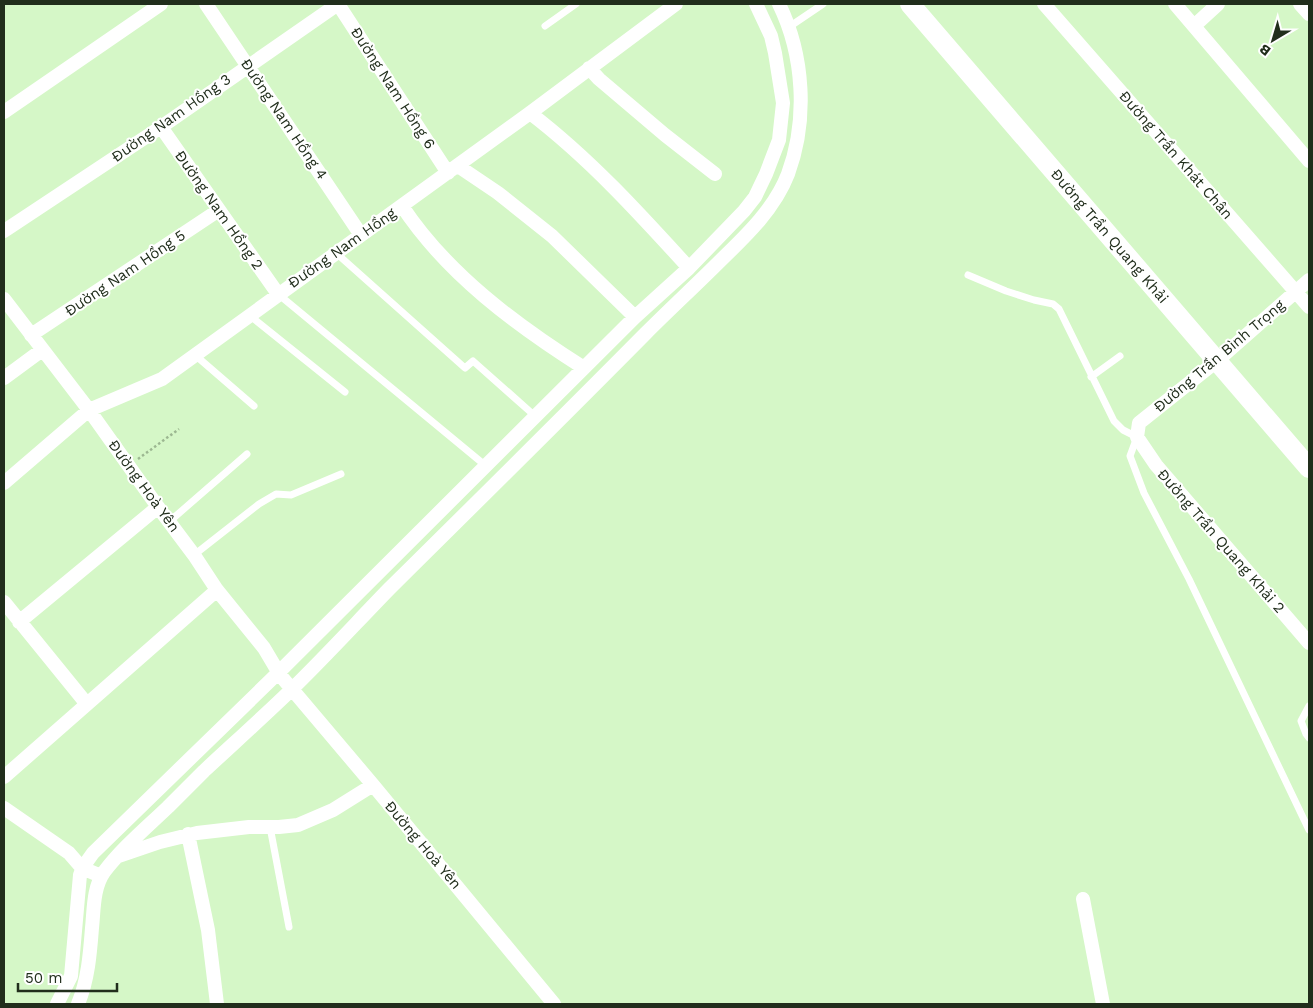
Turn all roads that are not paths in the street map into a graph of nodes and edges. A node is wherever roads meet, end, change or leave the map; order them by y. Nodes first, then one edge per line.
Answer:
1 (161, 4) edge
2 (206, 4) edge
3 (338, 4) edge
4 (576, 4) edge
5 (676, 4) edge
6 (756, 4) edge
7 (779, 4) edge
8 (823, 4) edge
9 (910, 4) edge
10 (1044, 4) edge
11 (1175, 4) edge
12 (1218, 4) edge
13 (1300, 4) edge
14 (1309, 14) edge
15 (545, 26) dead end
16 (1194, 26) junction
17 (788, 28) junction
18 (772, 36) junction
19 (248, 66) junction
20 (590, 68) junction
21 (4, 112) edge
22 (530, 114) junction
23 (161, 127) junction
24 (1309, 161) edge
25 (453, 169) junction
26 (714, 174) dead end
27 (402, 206) junction
28 (219, 210) junction
29 (4, 231) edge
30 (361, 235) junction
31 (336, 253) junction
32 (689, 268) junction
33 (968, 275) dead end
34 (1309, 280) edge
35 (1296, 291) junction
36 (278, 294) junction
37 (4, 299) edge
38 (1309, 307) edge
39 (249, 315) junction
40 (635, 317) junction
41 (31, 335) junction
42 (42, 350) junction
43 (195, 354) junction
44 (1120, 356) dead end
45 (1218, 360) junction
46 (584, 368) junction
47 (1091, 377) junction
48 (4, 378) edge
49 (345, 392) dead end
50 (254, 406) dead end
51 (89, 410) junction
52 (536, 416) junction
53 (1137, 437) junction
54 (247, 454) dead end
55 (486, 466) junction
56 (1309, 468) edge
57 (341, 474) dead end
58 (4, 483) edge
59 (158, 507) junction
60 (170, 521) junction
61 (194, 555) junction
62 (218, 590) junction
63 (4, 602) edge
64 (20, 622) junction
65 (1309, 642) edge
66 (279, 674) junction
67 (291, 688) junction
68 (86, 703) junction
69 (1309, 706) edge
70 (1309, 738) edge
71 (4, 777) edge
72 (374, 785) junction
73 (4, 808) edge
74 (270, 827) junction
75 (1309, 830) edge
76 (188, 834) junction
77 (116, 857) junction
78 (83, 868) junction
79 (99, 875) junction
80 (1083, 899) dead end
81 (290, 927) dead end
82 (56, 1004) edge
83 (78, 1004) edge
84 (217, 1004) edge
85 (554, 1004) edge
86 (1103, 1004) edge

1 - 21 street
2 - 19 street, Đường Nam Hồng 4
3 - 19 street, Đường Nam Hồng 3
3 - 25 street, Đường Nam Hồng 6
4 - 15 lane
5 - 20 street, Đường Nam Hồng
6 - 18 street
7 - 17 street
8 - 17 lane
9 - 45 main road, Đường Trần Quang Khải
10 - 35 street, Đường Trần Khát Chân
11 - 16 street
12 - 16 street
13 - 14 street
16 - 24 street
17 - 18 street
17 - 67 street
18 - 32 street
19 - 23 street, Đường Nam Hồng 3
19 - 30 street, Đường Nam Hồng 4
20 - 22 street, Đường Nam Hồng
20 - 26 street
22 - 25 street, Đường Nam Hồng
22 - 32 street
23 - 28 street, Đường Nam Hồng 2
23 - 29 street, Đường Nam Hồng 3
25 - 27 street, Đường Nam Hồng
25 - 40 street
27 - 30 street, Đường Nam Hồng
27 - 46 street
28 - 36 street, Đường Nam Hồng 2
28 - 41 street, Đường Nam Hồng 5
30 - 31 street, Đường Nam Hồng
31 - 36 street, Đường Nam Hồng
31 - 52 lane
32 - 40 street
33 - 47 lane
34 - 35 street, Đường Trần Bình Trọng
35 - 38 street, Đường Trần Khát Chân
35 - 45 street, Đường Trần Bình Trọng
36 - 39 street, Đường Nam Hồng
36 - 55 lane
37 - 41 street, Đường Hoà Yên
39 - 43 street, Đường Nam Hồng
39 - 49 lane
40 - 46 street
41 - 42 street, Đường Hoà Yên
42 - 48 street
42 - 51 street, Đường Hoà Yên
43 - 50 lane
43 - 51 street, Đường Nam Hồng
44 - 47 lane
45 - 53 street, Đường Trần Bình Trọng
45 - 56 main road, Đường Trần Quang Khải
46 - 52 street
47 - 53 lane
51 - 58 street, Đường Nam Hồng
51 - 59 street, Đường Hoà Yên
52 - 55 street
53 - 65 street, Đường Trần Quang Khải 2
53 - 75 lane
54 - 60 lane
55 - 66 street
57 - 61 lane
59 - 60 street, Đường Hoà Yên
59 - 64 street
60 - 61 street, Đường Hoà Yên
61 - 62 street, Đường Hoà Yên
62 - 66 street, Đường Hoà Yên
62 - 68 street
63 - 64 street
64 - 68 street
66 - 67 street, Đường Hoà Yên
66 - 78 street
67 - 72 street, Đường Hoà Yên
67 - 77 street
68 - 71 street
69 - 70 lane
72 - 74 street
72 - 85 street, Đường Hoà Yên
73 - 78 street
74 - 76 street
74 - 81 lane
76 - 77 street
76 - 84 street
77 - 79 street
78 - 79 street
78 - 82 street
79 - 83 street
80 - 86 street

